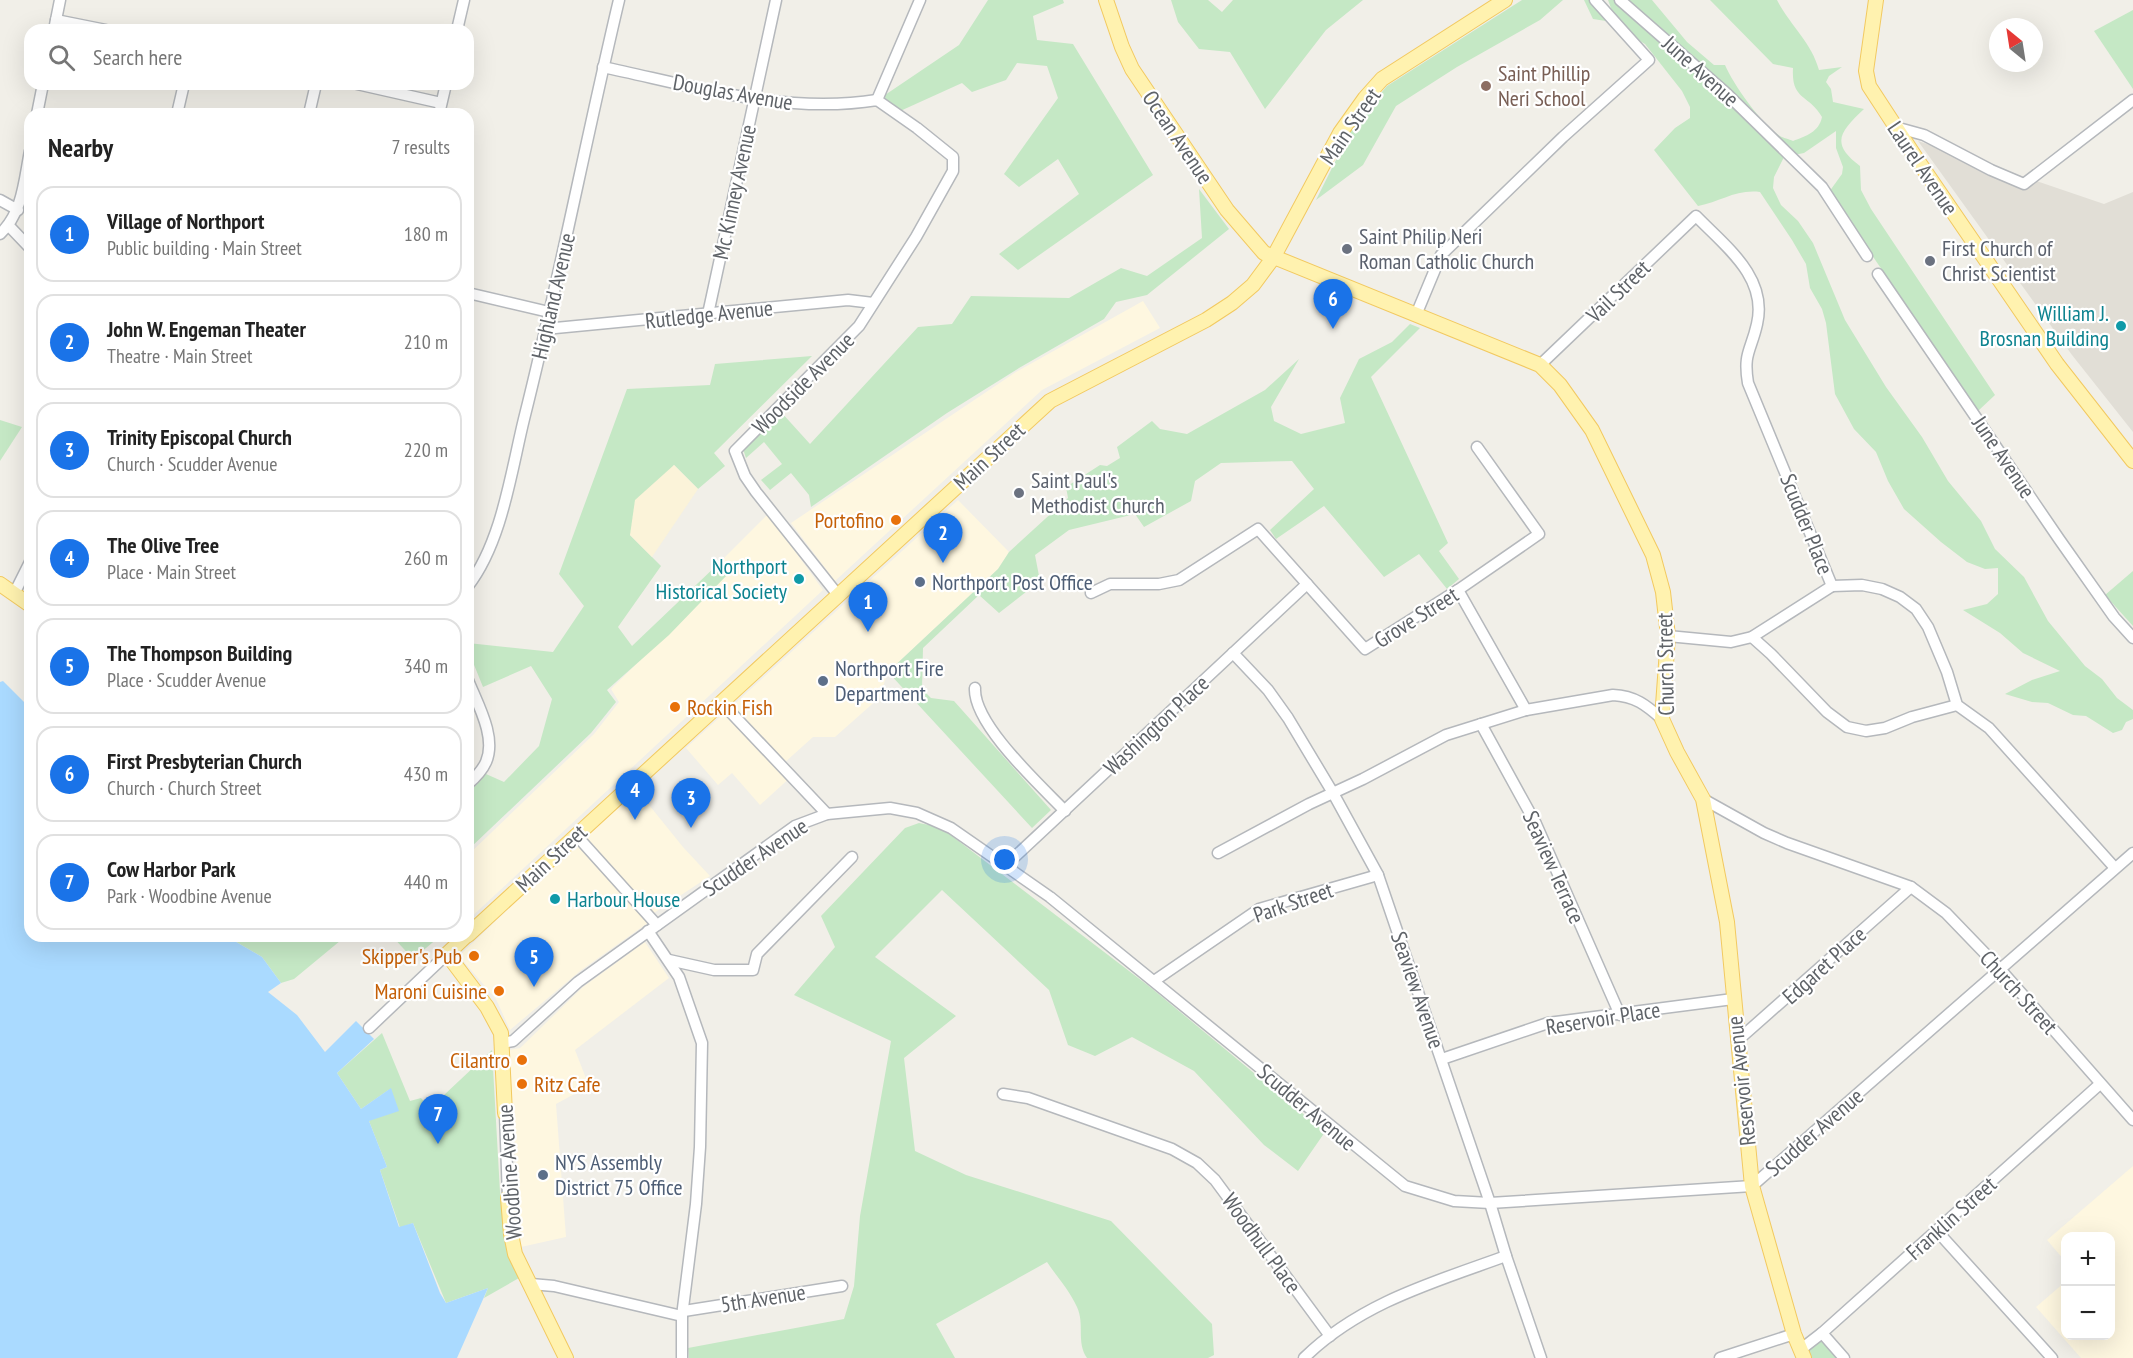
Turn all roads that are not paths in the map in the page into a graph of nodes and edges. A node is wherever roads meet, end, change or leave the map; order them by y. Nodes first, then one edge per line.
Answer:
1 (60, 0) edge
2 (464, 0) edge
3 (619, 0) edge
4 (776, 0) edge
5 (920, 0) edge
6 (1106, 0) edge
7 (1505, 0) edge
8 (1595, 0) edge
9 (1620, 0) edge
10 (1876, 0) edge
11 (55, 24) edge
12 (459, 24) edge
13 (603, 67) junction
14 (43, 90) edge
15 (183, 90) edge
16 (315, 90) edge
17 (378, 90) edge
18 (444, 90) edge
19 (753, 99) junction
20 (877, 100) junction
21 (2133, 100) edge
22 (39, 108) edge
23 (178, 108) edge
24 (310, 108) edge
25 (440, 108) edge
26 (1896, 127) junction
27 (24, 180) edge
28 (0, 200) edge
29 (18, 210) junction
30 (1696, 216) joint
31 (9, 226) junction
32 (0, 234) edge
33 (24, 234) edge
34 (24, 242) edge
35 (1867, 256) dead end
36 (1273, 258) junction
37 (1878, 274) dead end
38 (474, 294) edge
39 (873, 303) junction
40 (549, 312) junction
41 (708, 314) junction
42 (1416, 315) junction
43 (545, 329) junction
44 (1540, 365) junction
45 (2091, 409) junction
46 (2133, 446) edge
47 (1477, 447) dead end
48 (2133, 462) edge
49 (24, 574) edge
50 (474, 578) edge
51 (0, 584) edge
52 (1306, 584) junction
53 (1832, 586) junction
54 (1458, 590) junction
55 (1092, 593) dead end
56 (14, 594) junction
57 (838, 596) junction
58 (24, 601) edge
59 (1668, 636) junction
60 (1752, 637) junction
61 (2133, 638) edge
62 (1233, 653) junction
63 (975, 688) dead end
64 (474, 696) edge
65 (721, 702) junction
66 (1957, 705) junction
67 (1526, 710) junction
68 (1662, 718) junction
69 (1481, 724) junction
70 (474, 778) edge
71 (1333, 793) junction
72 (1703, 799) junction
73 (1065, 811) junction
74 (827, 814) junction
75 (576, 835) junction
76 (1218, 853) dead end
77 (2133, 853) edge
78 (852, 857) dead end
79 (1005, 866) junction
80 (2115, 868) junction
81 (1378, 875) junction
82 (1911, 887) junction
83 (652, 928) junction
84 (474, 929) edge
85 (449, 946) edge
86 (669, 960) junction
87 (2000, 969) junction
88 (1154, 981) junction
89 (1733, 999) junction
90 (1620, 1015) junction
91 (369, 1028) dead end
92 (1737, 1041) junction
93 (502, 1043) junction
94 (1442, 1059) junction
95 (2100, 1084) junction
96 (1003, 1094) dead end
97 (505, 1113) joint
98 (2133, 1120) edge
99 (1752, 1186) junction
100 (508, 1198) joint
101 (1490, 1203) junction
102 (1937, 1230) junction
103 (1506, 1256) junction
104 (531, 1284) junction
105 (842, 1286) dead end
106 (683, 1313) junction
107 (1822, 1333) junction
108 (1794, 1334) junction
109 (1330, 1336) junction
110 (1802, 1354) edge
111 (566, 1358) edge
112 (682, 1358) edge
113 (1304, 1358) edge
114 (1541, 1358) edge
115 (1720, 1358) edge
116 (1844, 1358) edge
117 (2052, 1358) edge

1 - 11 street
2 - 12 street
3 - 13 street, Highland Avenue
4 - 19 street, Mc Kinney Avenue
5 - 20 street
6 - 36 main road, Ocean Avenue
7 - 36 main road, Main Street
8 - 42 street
9 - 35 street, June Avenue
10 - 26 main road, Laurel Avenue
13 - 19 street, Douglas Avenue
13 - 40 street, Highland Avenue
14 - 22 street
15 - 23 street
16 - 24 street
17 - 25 street
18 - 25 street
19 - 20 street, Douglas Avenue
19 - 41 street, Mc Kinney Avenue
20 - 39 street, Woodside Avenue
21 - 26 street
26 - 45 main road, Laurel Avenue
27 - 29 street
28 - 29 street
29 - 31 street
30 - 44 street, Vail Street
30 - 53 street, Scudder Place
31 - 32 street
31 - 33 street
31 - 34 street
36 - 42 main road, Church Street
36 - 57 main road, Main Street
37 - 61 street, June Avenue
38 - 40 street
39 - 41 street, Rutledge Avenue
39 - 57 street, Woodside Avenue
40 - 43 street, Highland Avenue
41 - 43 street, Rutledge Avenue
42 - 44 main road, Church Street
43 - 50 street, Highland Avenue
44 - 59 main road, Church Street
45 - 46 main road
45 - 48 main road
47 - 54 street, Grove Street
49 - 56 street
51 - 56 main road
52 - 54 street, Grove Street
52 - 55 street, Grove Street
52 - 62 street, Washington Place
53 - 60 street
53 - 66 street, Scudder Place
54 - 67 street
56 - 58 main road
57 - 65 main road, Main Street
59 - 60 street
59 - 68 main road, Church Street
60 - 66 street
62 - 71 street, Seaview Avenue
62 - 73 street, Washington Place
63 - 73 street
64 - 70 street
65 - 74 street
65 - 75 main road, Main Street
66 - 80 street
67 - 68 street
67 - 69 street
68 - 72 main road, Church Street
69 - 71 street
69 - 90 street, Seaview Terrace
71 - 76 street
71 - 81 street, Seaview Avenue
72 - 82 street, Church Street
72 - 89 main road, Reservoir Avenue
73 - 79 street, Washington Place
74 - 79 street, Scudder Avenue
74 - 83 street, Scudder Avenue
75 - 83 street
75 - 84 main road, Main Street
77 - 80 street, Scudder Avenue
78 - 86 street
79 - 88 street, Scudder Avenue
80 - 87 street, Scudder Avenue
81 - 88 street, Park Street
81 - 94 street, Seaview Avenue
82 - 87 street, Church Street
82 - 92 street, Edgaret Place
83 - 86 street
83 - 93 street, Scudder Avenue
85 - 91 street, Main Street
85 - 93 main road, Woodbine Avenue
86 - 106 street
87 - 95 street, Church Street
87 - 99 street, Scudder Avenue
88 - 101 street, Scudder Avenue
89 - 90 street, Reservoir Place
89 - 92 main road, Reservoir Avenue
90 - 94 street, Reservoir Place
92 - 99 main road, Reservoir Avenue
93 - 97 main road, Woodbine Avenue
94 - 101 street, Seaview Avenue
95 - 98 street, Church Street
95 - 102 street, Franklin Street
96 - 109 street, Woodhull Place
97 - 100 street, Woodbine Avenue
99 - 101 street, Scudder Avenue
99 - 108 main road, Reservoir Avenue
100 - 104 main road, Woodbine Avenue
101 - 103 street, Seaview Avenue
102 - 107 street, Franklin Street
102 - 117 street
103 - 109 street
103 - 114 street, Seaview Avenue
104 - 106 street, 5th Avenue
104 - 111 main road, Woodbine Avenue
105 - 106 street, 5th Avenue
106 - 112 street
107 - 110 street, Franklin Street
107 - 116 street
108 - 110 main road, Reservoir Avenue
108 - 115 street
109 - 113 street

